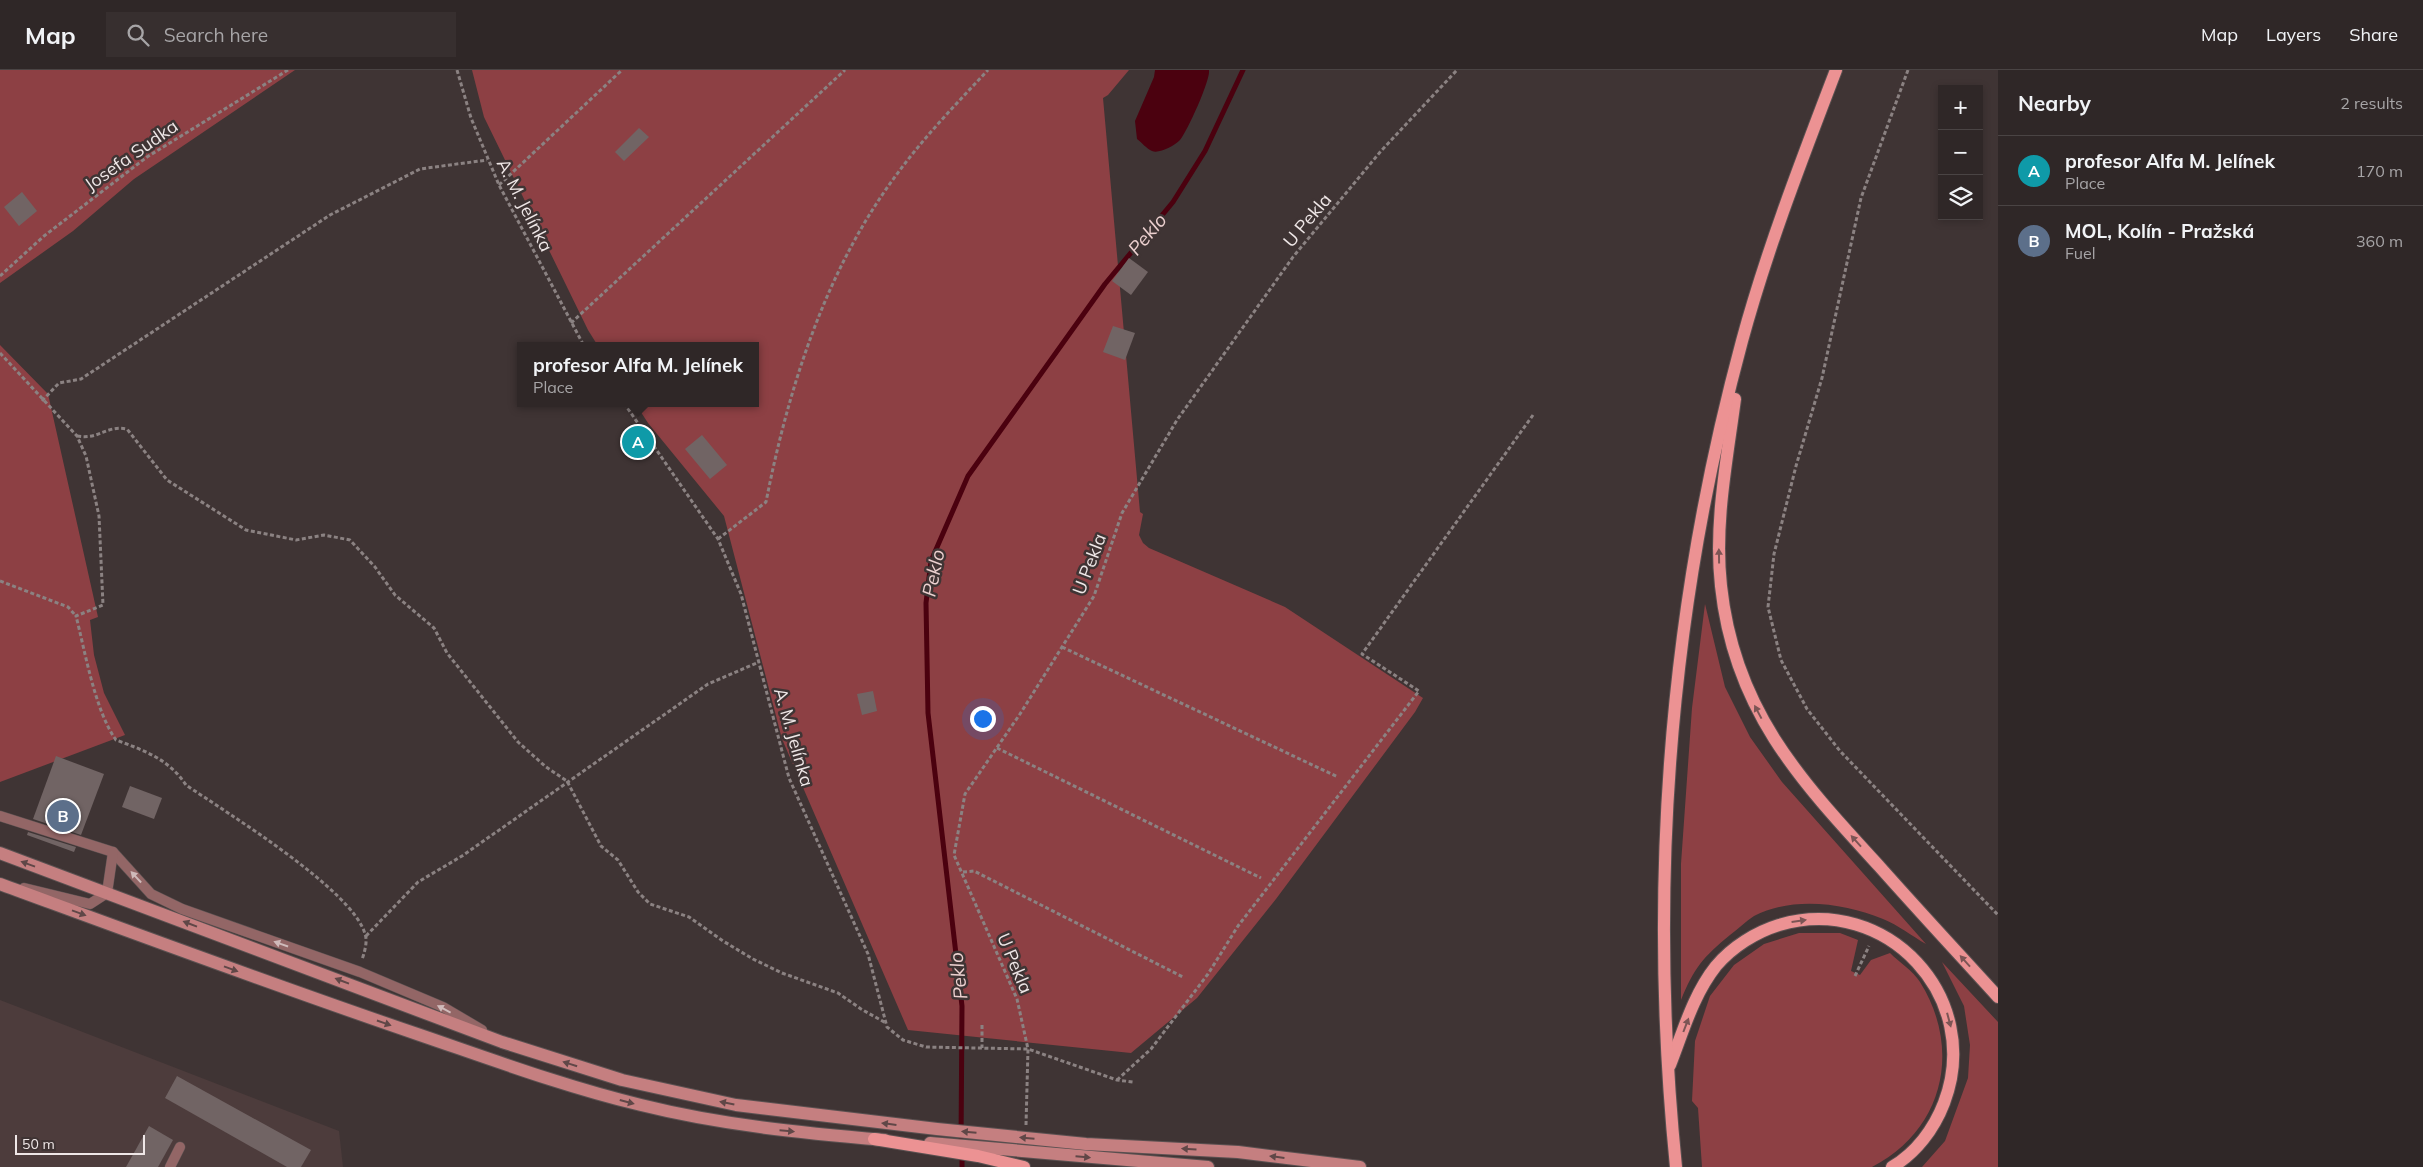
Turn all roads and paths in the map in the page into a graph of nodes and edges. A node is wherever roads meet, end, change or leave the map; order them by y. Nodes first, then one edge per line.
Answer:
1 (288, 70) edge
2 (457, 70) edge
3 (622, 70) edge
4 (845, 70) edge
5 (988, 70) edge
6 (1457, 70) edge
7 (1836, 70) edge
8 (1908, 70) edge
9 (487, 160) junction
10 (498, 186) junction
11 (0, 276) edge
12 (570, 323) junction
13 (1743, 339) junction
14 (582, 342) edge
15 (0, 353) edge
16 (42, 401) junction
17 (627, 407) edge
18 (1533, 415) dead end
19 (77, 436) junction
20 (718, 539) junction
21 (0, 581) edge
22 (76, 616) junction
23 (1062, 647) junction
24 (759, 662) junction
25 (997, 748) junction
26 (1338, 777) dead end
27 (567, 781) junction
28 (0, 816) edge
29 (113, 852) junction
30 (0, 853) edge
31 (963, 872) junction
32 (1261, 878) dead end
33 (0, 883) edge
34 (107, 893) junction
35 (1998, 915) edge
36 (1875, 931) junction
37 (366, 936) junction
38 (360, 972) junction
39 (1855, 976) dead end
40 (1183, 977) dead end
41 (1998, 997) edge
42 (886, 1023) junction
43 (982, 1025) dead end
44 (502, 1042) junction
45 (982, 1048) junction
46 (1028, 1049) junction
47 (1668, 1070) junction
48 (1118, 1080) junction
49 (1133, 1082) dead end
50 (1025, 1138) junction
51 (874, 1139) joint
52 (180, 1147) dead end
53 (1000, 1155) junction
54 (170, 1167) edge
55 (1024, 1167) edge
56 (1208, 1167) edge
57 (1360, 1167) edge
58 (1676, 1167) edge
59 (1892, 1167) edge

1 - 11 path, Josefa Sudka
2 - 9 path, A. M. Jelínka
3 - 10 path
4 - 12 path
5 - 20 path
6 - 23 path, U Pekla
7 - 13 main road
8 - 35 path
9 - 10 path, A. M. Jelínka
9 - 16 path
10 - 12 path, A. M. Jelínka
12 - 14 path, A. M. Jelínka
41 -> 13 main road
13 - 47 main road
15 - 16 path
16 - 19 path
17 - 20 path, A. M. Jelínka
18 - 48 path
19 - 22 path
19 - 27 path
20 - 24 path, A. M. Jelínka
21 - 22 path
22 - 37 path
23 - 25 path, U Pekla
23 - 26 path
24 - 27 path
24 - 42 path, A. M. Jelínka
25 - 31 path, U Pekla
25 - 32 path
27 - 37 path
27 - 42 path
28 - 29 lane
29 - 34 lane
38 -> 29 lane
34 -> 30 street
31 - 40 path
31 - 46 path, U Pekla
33 - 34 lane
33 -> 51 street
44 -> 34 street
36 - 39 path
47 -> 36 main road
36 -> 59 main road
37 - 38 path
44 -> 38 lane
42 - 45 path
43 - 45 path
50 -> 44 street
45 - 46 path
46 - 48 path
46 - 50 path, U Pekla
47 - 58 main road
48 - 49 path
57 -> 50 street
51 - 53 main road
52 - 54 lane
53 - 55 main road
53 -> 56 street

